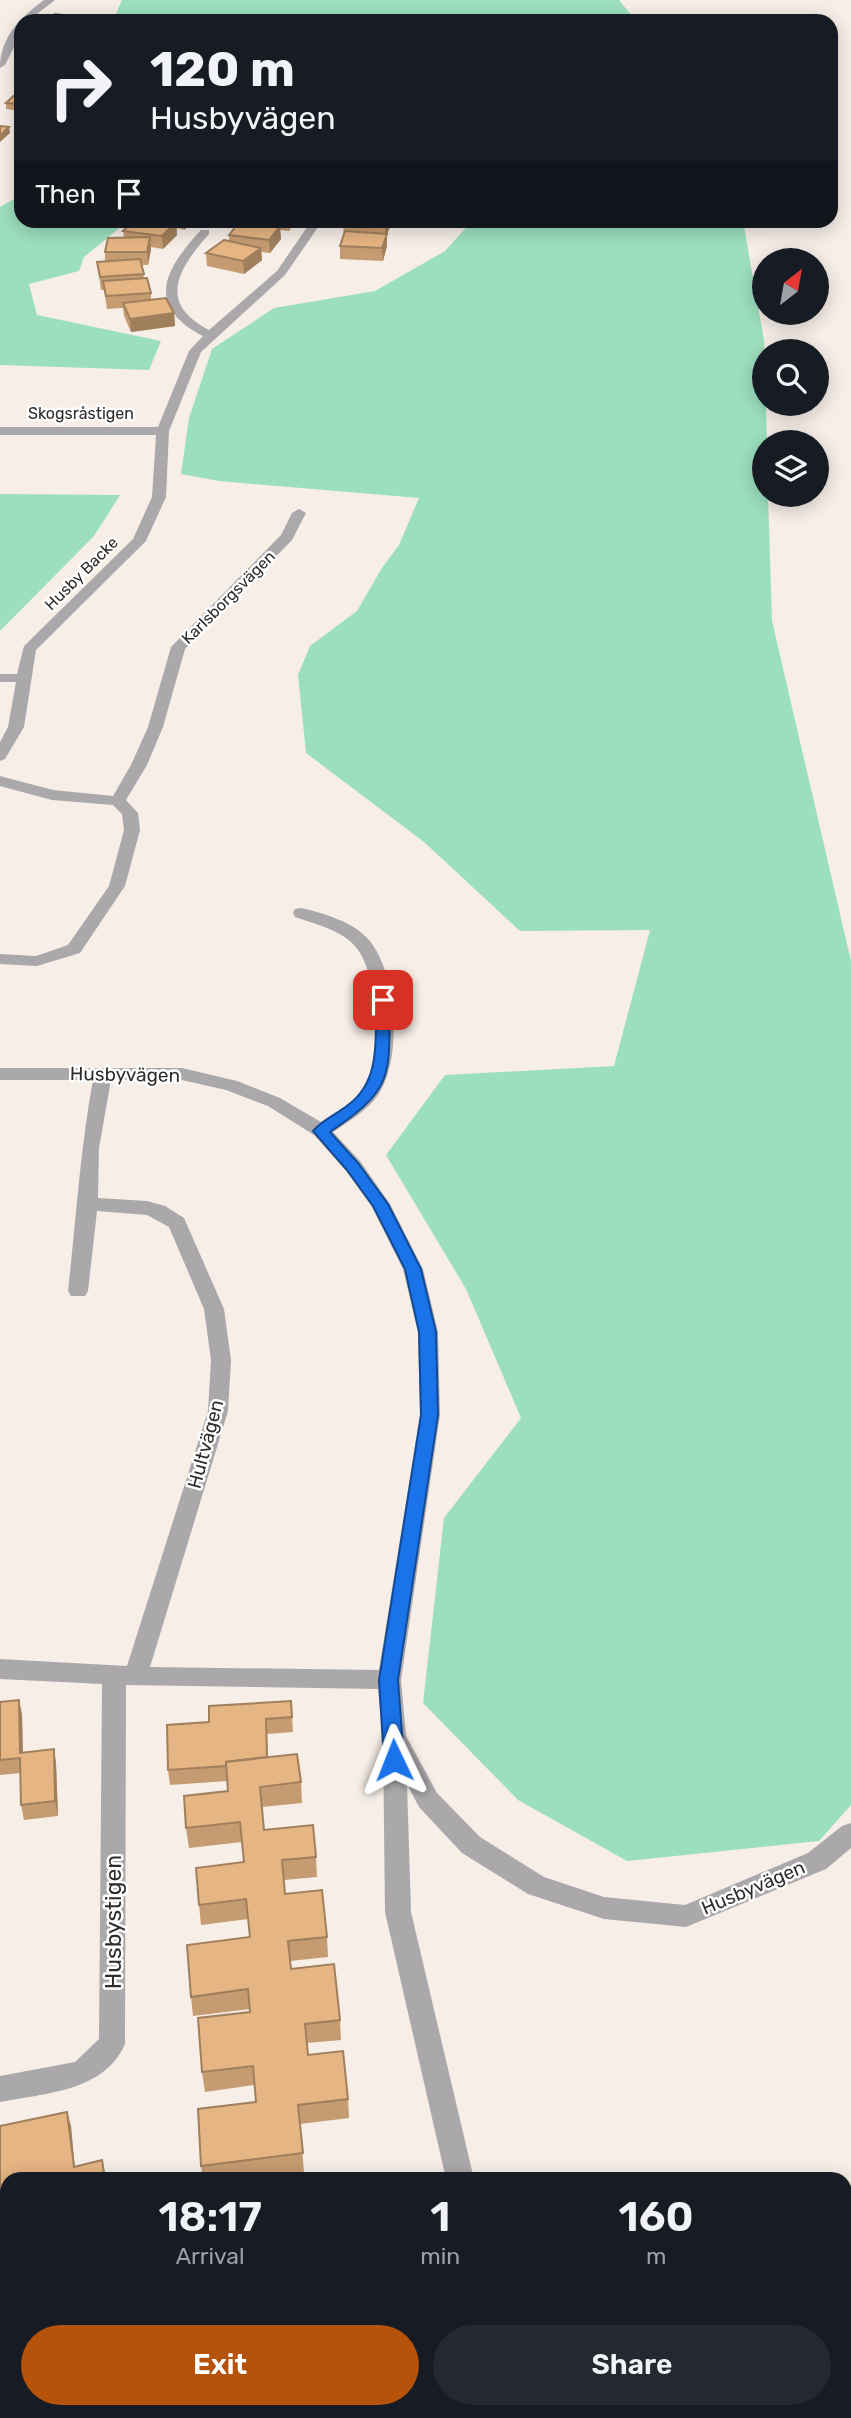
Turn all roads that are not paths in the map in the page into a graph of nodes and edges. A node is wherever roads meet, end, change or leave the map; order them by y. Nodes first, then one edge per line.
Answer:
1 (50, 0) edge
2 (32, 14) edge
3 (14, 36) edge
4 (0, 65) edge
5 (312, 228) edge
6 (205, 232) dead end
7 (210, 335) junction
8 (0, 431) edge
9 (163, 431) junction
10 (299, 513) dead end
11 (0, 678) edge
12 (24, 678) junction
13 (0, 756) edge
14 (0, 781) edge
15 (118, 801) junction
16 (301, 913) dead end
17 (0, 959) edge
18 (103, 1072) junction
19 (0, 1074) edge
20 (321, 1131) junction
21 (88, 1204) junction
22 (78, 1291) dead end
23 (0, 1669) edge
24 (125, 1675) junction
25 (389, 1680) junction
26 (394, 1737) junction
27 (851, 1834) edge
28 (0, 2089) edge
29 (458, 2172) edge

1 - 2 street
3 - 4 street
5 - 7 street, Husby Backe
6 - 7 street
7 - 9 street, Husby Backe
8 - 9 street, Skogsråstigen
9 - 12 street, Husby Backe
10 - 15 street, Karlsborgsvägen
11 - 12 street
12 - 13 street, Husby Backe
14 - 15 street
15 - 17 street
16 - 20 street
18 - 19 street, Husbyvägen
18 - 20 street, Husbyvägen
18 - 21 street
20 - 25 street, Husbyvägen
21 - 22 street
21 - 24 street, Hultvägen
23 - 24 street
24 - 25 street
24 - 28 street, Husbystigen
25 - 26 street, Husbyvägen
26 - 27 street, Husbyvägen
26 - 29 street

